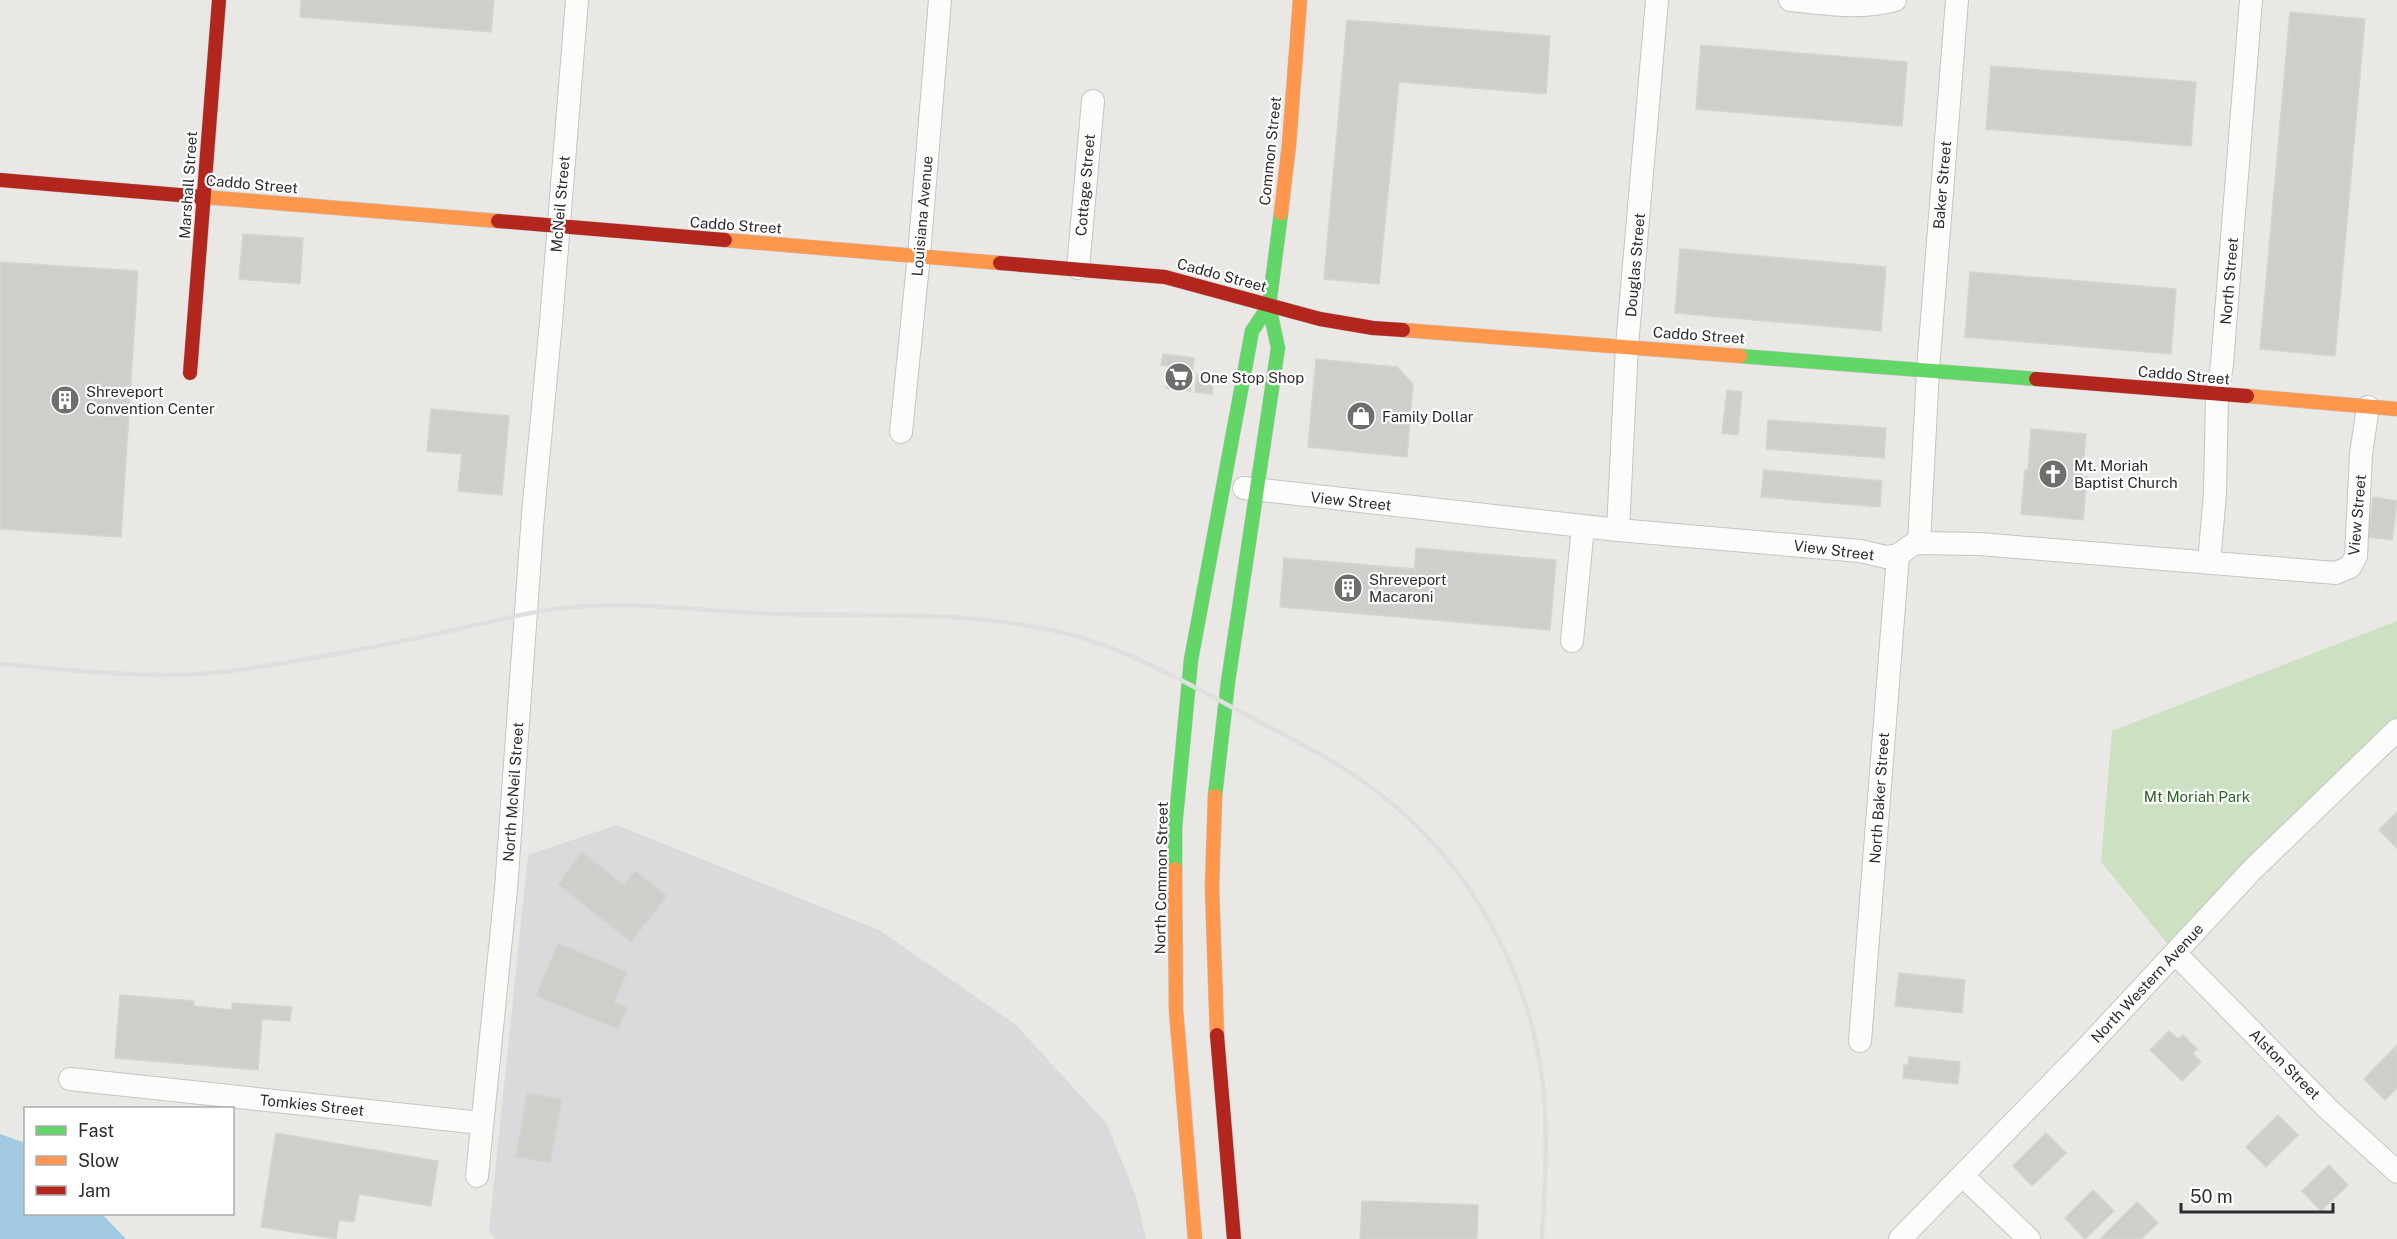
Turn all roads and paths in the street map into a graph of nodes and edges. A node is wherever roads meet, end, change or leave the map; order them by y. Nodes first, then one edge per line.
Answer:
1 (219, 0) edge
2 (577, 0) edge
3 (940, 0) edge
4 (1300, 0) edge
5 (1657, 0) edge
6 (1790, 0) edge
7 (1895, 0) edge
8 (1957, 0) edge
9 (2251, 0) edge
10 (1093, 101) dead end
11 (0, 180) edge
12 (203, 197) junction
13 (558, 228) junction
14 (919, 255) junction
15 (1078, 268) junction
16 (1269, 306) junction
17 (1627, 346) junction
18 (1928, 370) junction
19 (190, 373) dead end
20 (2217, 394) junction
21 (2368, 406) junction
22 (543, 408) joint
23 (2397, 409) edge
24 (901, 432) dead end
25 (1224, 485) junction
26 (1257, 491) junction
27 (1583, 526) junction
28 (1618, 530) junction
29 (1918, 543) junction
30 (1899, 555) junction
31 (2209, 562) junction
32 (1572, 641) dead end
33 (2394, 737) edge
34 (2176, 954) junction
35 (1860, 1041) dead end
36 (70, 1079) dead end
37 (481, 1123) junction
38 (2397, 1172) edge
39 (477, 1176) dead end
40 (1963, 1176) junction
41 (1195, 1239) edge
42 (1234, 1239) edge
43 (1900, 1239) edge
44 (2029, 1239) edge

1 - 12 main road, Marshall Street
2 - 13 street, McNeil Street
3 - 14 street, Louisiana Avenue
4 - 16 main road, Common Street
5 - 17 street, Douglas Street
6 - 7 street
8 - 18 street, Baker Street
9 - 20 street, North Street
10 - 15 street, Cottage Street
11 - 12 main road, Caddo Street
12 - 13 main road, Caddo Street
12 - 19 main road, Marshall Street
13 - 14 main road, Caddo Street
13 - 22 street, McNeil Street
14 - 15 main road, Caddo Street
14 - 24 street, Louisiana Avenue
15 - 16 main road, Caddo Street
16 - 17 main road, Caddo Street
16 - 25 main road, Common Street
16 - 26 main road, Common Street
17 - 18 main road, Caddo Street
17 - 28 street, Douglas Street
18 - 20 main road, Caddo Street
18 - 29 street, Baker Street
20 - 21 main road, Caddo Street
20 - 31 street, North Street
21 - 23 main road, Caddo Street
21 - 31 street, View Street
22 - 37 street, North McNeil Street
25 - 26 street, View Street
25 - 41 main road, North Common Street
26 - 27 street, View Street
26 - 42 main road
27 - 28 street, View Street
27 - 32 street
28 - 30 street, View Street
29 - 30 street
29 - 31 street, View Street
30 - 35 street, North Baker Street
33 - 34 street, North Western Avenue
34 - 38 street, Alston Street
34 - 40 street, North Western Avenue
36 - 37 street, Tomkies Street
37 - 39 street, North McNeil Street
40 - 43 street, North Western Avenue
40 - 44 street

